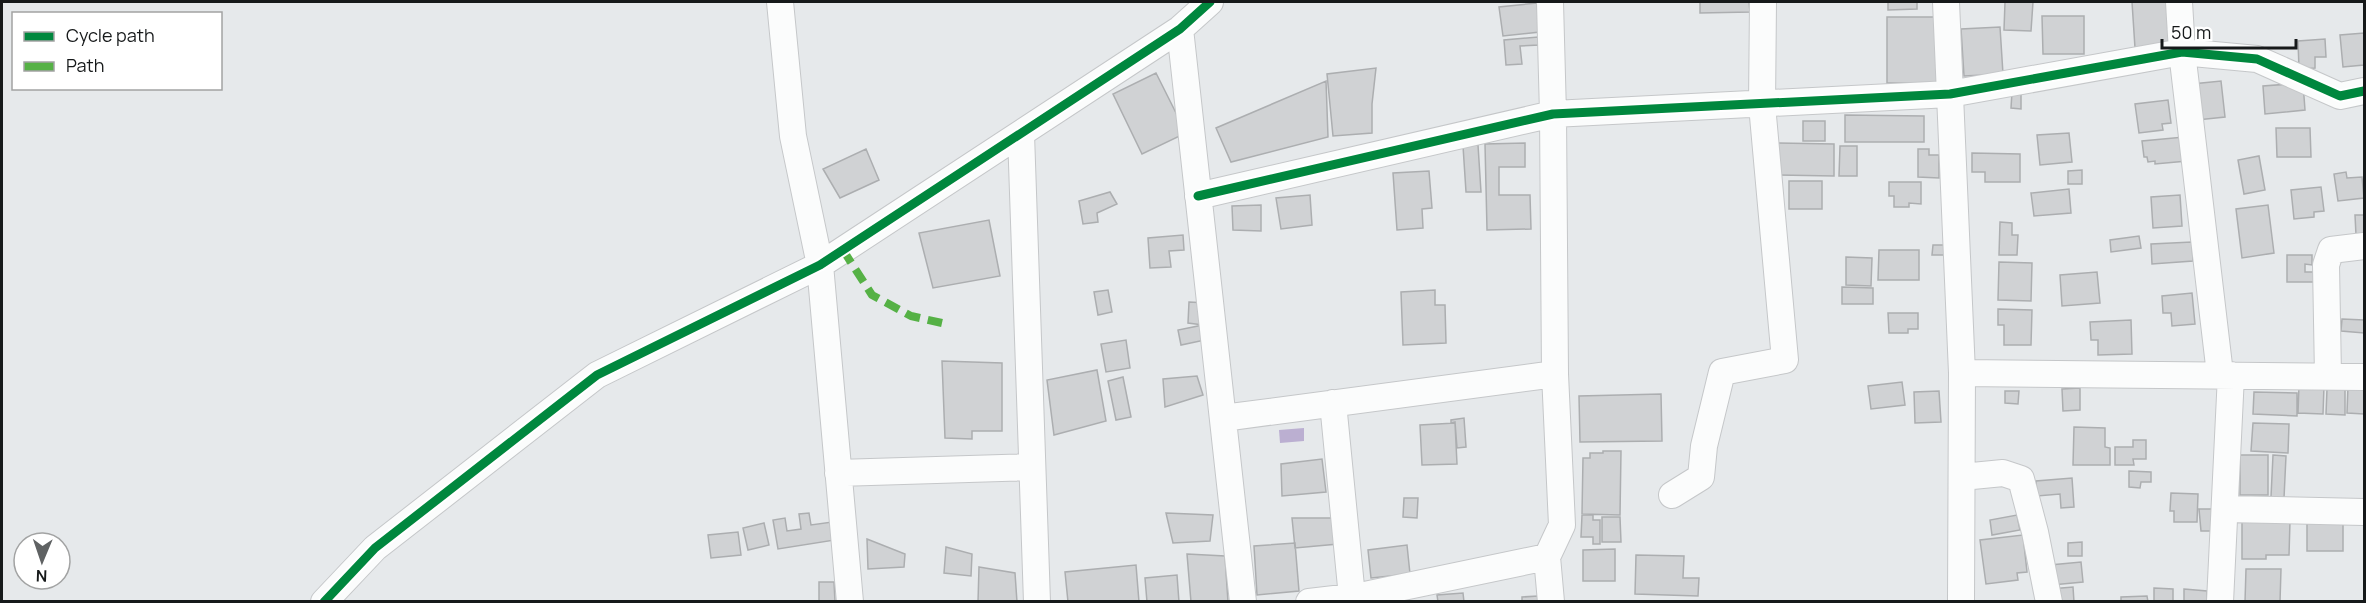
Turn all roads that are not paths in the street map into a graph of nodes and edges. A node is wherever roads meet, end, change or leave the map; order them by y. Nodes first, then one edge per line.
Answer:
1 (780, 2) edge
2 (1210, 2) edge
3 (1550, 2) edge
4 (1762, 2) edge
5 (1946, 2) edge
6 (2179, 2) edge
7 (1180, 29) junction
8 (2182, 52) junction
9 (2364, 91) edge
10 (1950, 94) junction
11 (1762, 105) junction
12 (1553, 114) junction
13 (1020, 134) junction
14 (1198, 196) junction
15 (2364, 246) edge
16 (820, 265) junction
17 (1962, 373) junction
18 (1556, 374) junction
19 (2225, 375) junction
20 (2328, 376) junction
21 (2364, 376) edge
22 (1333, 403) junction
23 (1223, 418) junction
24 (1032, 467) junction
25 (838, 473) junction
26 (1962, 477) junction
27 (1672, 495) dead end
28 (2225, 509) junction
29 (2364, 512) edge
30 (1547, 557) junction
31 (1358, 598) edge
32 (324, 602) edge
33 (850, 602) edge
34 (1037, 602) edge
35 (1243, 602) edge
36 (1309, 602) edge
37 (1551, 602) edge
38 (1961, 602) edge
39 (2049, 602) edge
40 (2220, 602) edge

1 - 16 street
2 - 7 street
3 - 12 street
4 - 11 street
5 - 10 street
6 - 8 street
7 - 13 street
7 - 14 street
8 - 9 street
8 - 10 street
8 - 19 street
10 - 11 street
10 - 17 street
11 - 12 street
11 - 27 street
12 - 14 street
12 - 18 street
13 - 16 street
13 - 24 street
14 - 23 street
15 - 20 street
16 - 25 street
16 - 32 street
17 - 19 street
17 - 26 street
18 - 22 street
18 - 30 street
19 - 20 street
19 - 28 street
20 - 21 street
22 - 23 street
22 - 31 street
23 - 35 street
24 - 25 street
24 - 34 street
25 - 33 street
26 - 38 street
26 - 39 street
28 - 29 street
28 - 40 street
30 - 31 street
30 - 37 street
31 - 36 street

